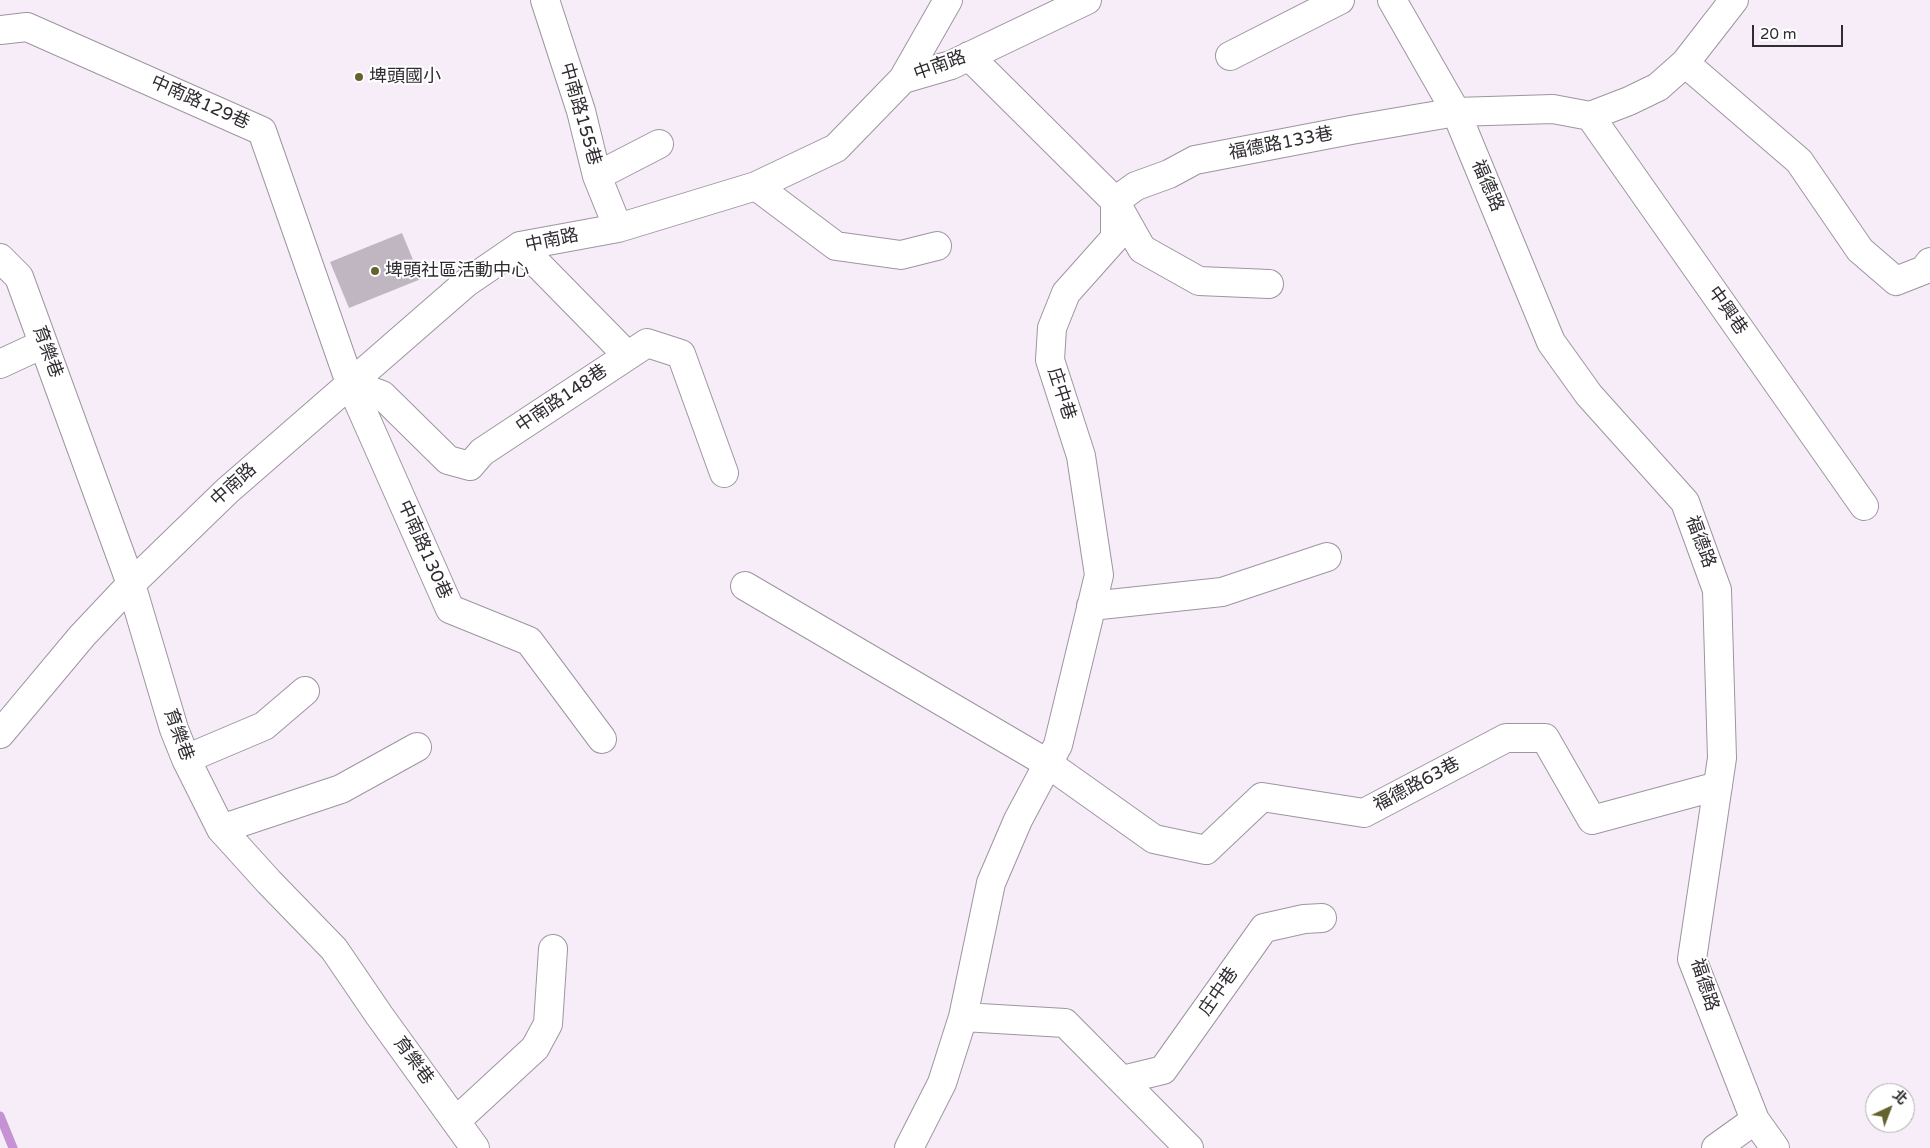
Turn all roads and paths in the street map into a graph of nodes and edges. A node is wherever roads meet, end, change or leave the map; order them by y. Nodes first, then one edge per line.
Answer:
1 (545, 0) edge
2 (948, 0) edge
3 (1087, 0) edge
4 (1340, 0) edge
5 (1734, 0) edge
6 (1401, 3) edge
7 (0, 30) edge
8 (969, 56) junction
9 (1230, 56) dead end
10 (1685, 63) junction
11 (903, 79) junction
12 (1456, 112) junction
13 (1590, 116) junction
14 (659, 144) dead end
15 (597, 176) junction
16 (756, 186) junction
17 (1115, 201) junction
18 (618, 228) junction
19 (520, 246) junction
20 (937, 246) dead end
21 (0, 258) edge
22 (1930, 262) edge
23 (1269, 284) dead end
24 (44, 344) junction
25 (627, 355) junction
26 (0, 364) edge
27 (350, 383) junction
28 (724, 473) dead end
29 (1864, 506) dead end
30 (1327, 557) dead end
31 (131, 584) junction
32 (745, 586) dead end
33 (1091, 606) junction
34 (305, 691) dead end
35 (0, 734) edge
36 (602, 739) dead end
37 (417, 748) dead end
38 (186, 759) junction
39 (1047, 763) junction
40 (1718, 786) junction
41 (221, 829) junction
42 (1322, 918) dead end
43 (553, 949) dead end
44 (963, 1017) junction
45 (1122, 1080) junction
46 (1756, 1120) junction
47 (456, 1121) junction
48 (475, 1148) edge
49 (909, 1148) edge
50 (1189, 1148) edge
51 (1716, 1148) edge
52 (1775, 1148) edge

1 - 15 street, 中南路155巷
2 - 11 street
3 - 8 street, 中南路
4 - 9 street
5 - 10 street
6 - 12 street, 福德路
7 - 27 street, 中南路129巷
8 - 11 street, 中南路
8 - 17 street
10 - 13 street
10 - 22 street
11 - 16 street, 中南路
12 - 13 street
12 - 17 street, 福德路133巷
12 - 40 street, 福德路
13 - 29 street, 中興巷
14 - 15 street
15 - 18 street, 中南路155巷
16 - 18 street, 中南路
16 - 20 street
17 - 23 street
17 - 33 street, 庄中巷
18 - 19 street, 中南路
19 - 25 street
19 - 27 street, 中南路
21 - 24 street, 育樂巷
24 - 26 street
24 - 31 street, 育樂巷
25 - 27 street, 中南路148巷
25 - 28 street, 中南路148巷
27 - 31 street, 中南路
27 - 36 street, 中南路130巷
30 - 33 street
31 - 35 street, 中南路
31 - 38 street, 育樂巷
32 - 39 street
33 - 39 street, 庄中巷
34 - 38 street
37 - 41 street
38 - 41 street, 育樂巷
39 - 40 street, 福德路63巷
39 - 44 street, 庄中巷
40 - 46 street, 福德路
41 - 47 street, 育樂巷
42 - 45 street, 庄中巷
43 - 47 street
44 - 45 street
44 - 49 street, 庄中巷
45 - 50 street
46 - 51 street
46 - 52 street, 福德路
47 - 48 street, 育樂巷

